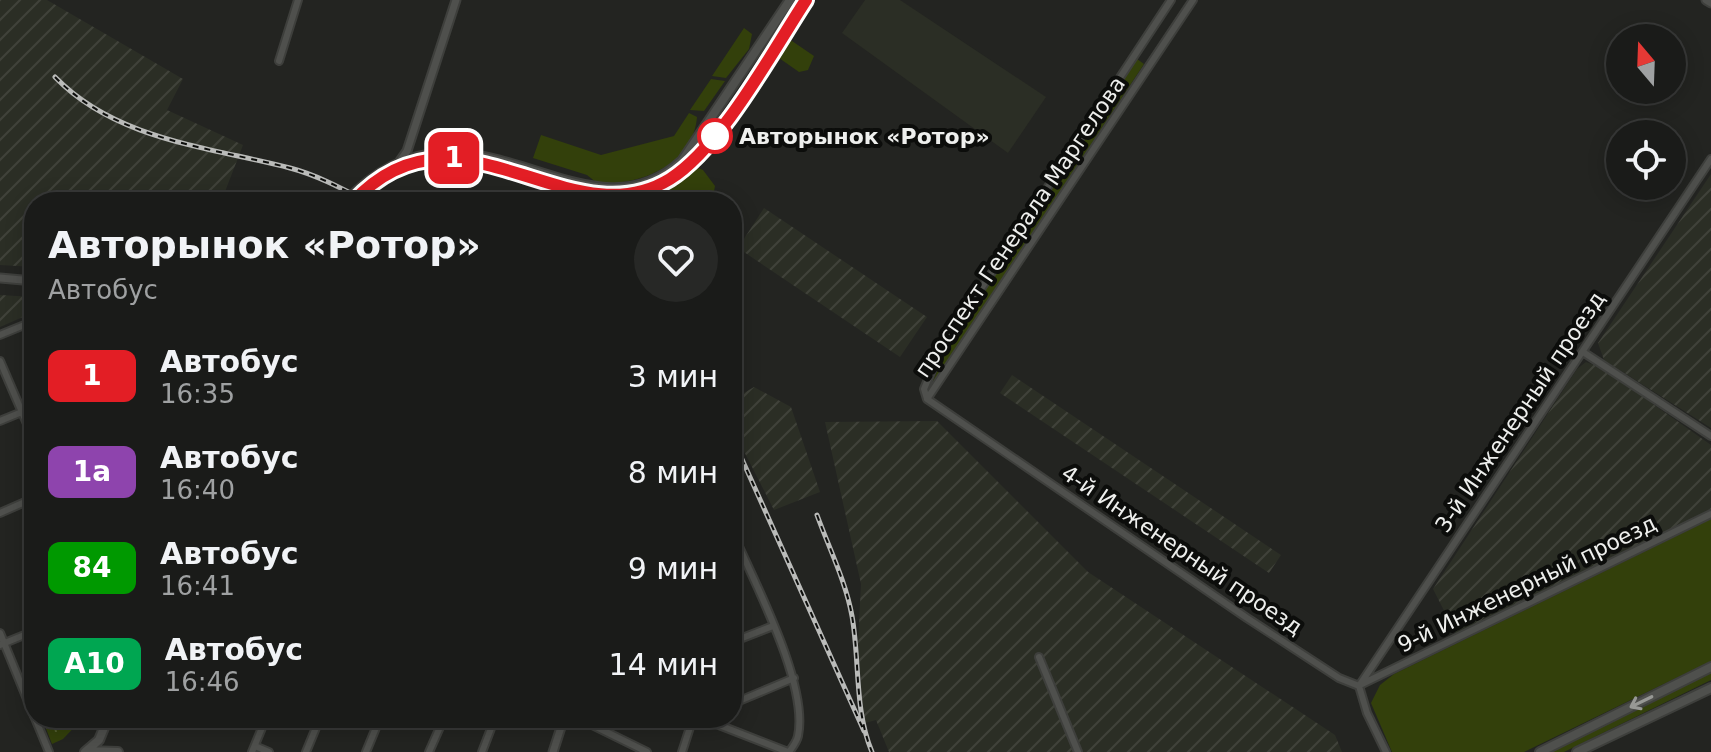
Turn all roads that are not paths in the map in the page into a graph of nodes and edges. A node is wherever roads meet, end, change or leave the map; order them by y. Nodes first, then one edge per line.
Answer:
1 (298, 0) edge
2 (456, 0) edge
3 (790, 0) edge
4 (806, 0) edge
5 (1171, 0) edge
6 (1193, 0) edge
7 (1143, 41) junction
8 (1158, 52) junction
9 (279, 61) dead end
10 (718, 108) junction
11 (729, 115) junction
12 (407, 151) junction
13 (427, 157) junction
14 (1711, 159) edge
15 (398, 164) junction
16 (357, 192) edge
17 (365, 192) edge
18 (581, 192) edge
19 (639, 192) edge
20 (0, 278) edge
21 (24, 280) edge
22 (24, 325) edge
23 (0, 335) edge
24 (1583, 352) junction
25 (0, 361) edge
26 (927, 399) junction
27 (24, 411) edge
28 (21, 412) junction
29 (24, 418) edge
30 (0, 421) edge
31 (1711, 436) edge
32 (24, 502) edge
33 (0, 513) edge
34 (1711, 514) edge
35 (742, 554) edge
36 (773, 626) junction
37 (0, 633) edge
38 (24, 635) edge
39 (742, 638) edge
40 (2, 644) edge
41 (1039, 657) dead end
42 (1711, 667) edge
43 (794, 678) junction
44 (1359, 686) junction
45 (1711, 688) edge
46 (24, 694) edge
47 (742, 700) edge
48 (39, 728) edge
49 (104, 728) edge
50 (107, 728) edge
51 (262, 728) edge
52 (316, 728) edge
53 (376, 728) edge
54 (440, 728) edge
55 (491, 728) edge
56 (561, 728) edge
57 (598, 728) edge
58 (690, 728) edge
59 (727, 728) edge
60 (629, 744) junction
61 (253, 749) edge
62 (49, 752) edge
63 (85, 752) edge
64 (118, 752) edge
65 (269, 752) edge
66 (306, 752) edge
67 (366, 752) edge
68 (429, 752) edge
69 (482, 752) edge
70 (553, 752) edge
71 (625, 752) edge
72 (647, 752) edge
73 (682, 752) edge
74 (789, 752) edge
75 (1078, 752) edge
76 (1386, 752) edge
77 (1540, 752) edge
78 (1577, 752) edge

1 - 9 street
2 - 12 street
3 - 10 main road
4 - 11 main road
5 - 7 street, проспект Генерала Маргелова
6 - 8 street, проспект Генерала Маргелова
7 - 8 street
7 - 26 street, проспект Генерала Маргелова
8 - 26 street, проспект Генерала Маргелова
10 - 11 main road
10 - 13 main road
11 - 19 main road
12 - 13 street
12 - 15 street
13 - 15 main road
14 - 24 street, 3-й Инженерный проезд
15 - 16 main road
17 - 18 main road
20 - 21 street
22 - 23 street
24 - 31 street
24 - 44 street, 3-й Инженерный проезд
25 - 28 street
26 - 44 street, 4-й Инженерный проезд
27 - 28 street
28 - 29 street
28 - 30 street
32 - 33 street
34 - 44 street, 9-й Инженерный проезд
35 - 36 street
36 - 39 street
36 - 43 street
37 - 40 street
38 - 40 street
40 - 46 street
41 - 75 street
42 -> 77 main road
43 - 47 street
43 - 74 street
44 - 76 street
45 - 78 main road
48 - 62 street
49 - 63 main road
50 - 64 main road
51 - 61 street
52 - 66 street
53 - 67 street
54 - 68 street
55 - 69 street
56 - 70 street
57 - 60 street
58 - 73 street
59 - 74 street
60 - 71 street
60 - 72 street
61 - 65 street
63 - 64 main road

